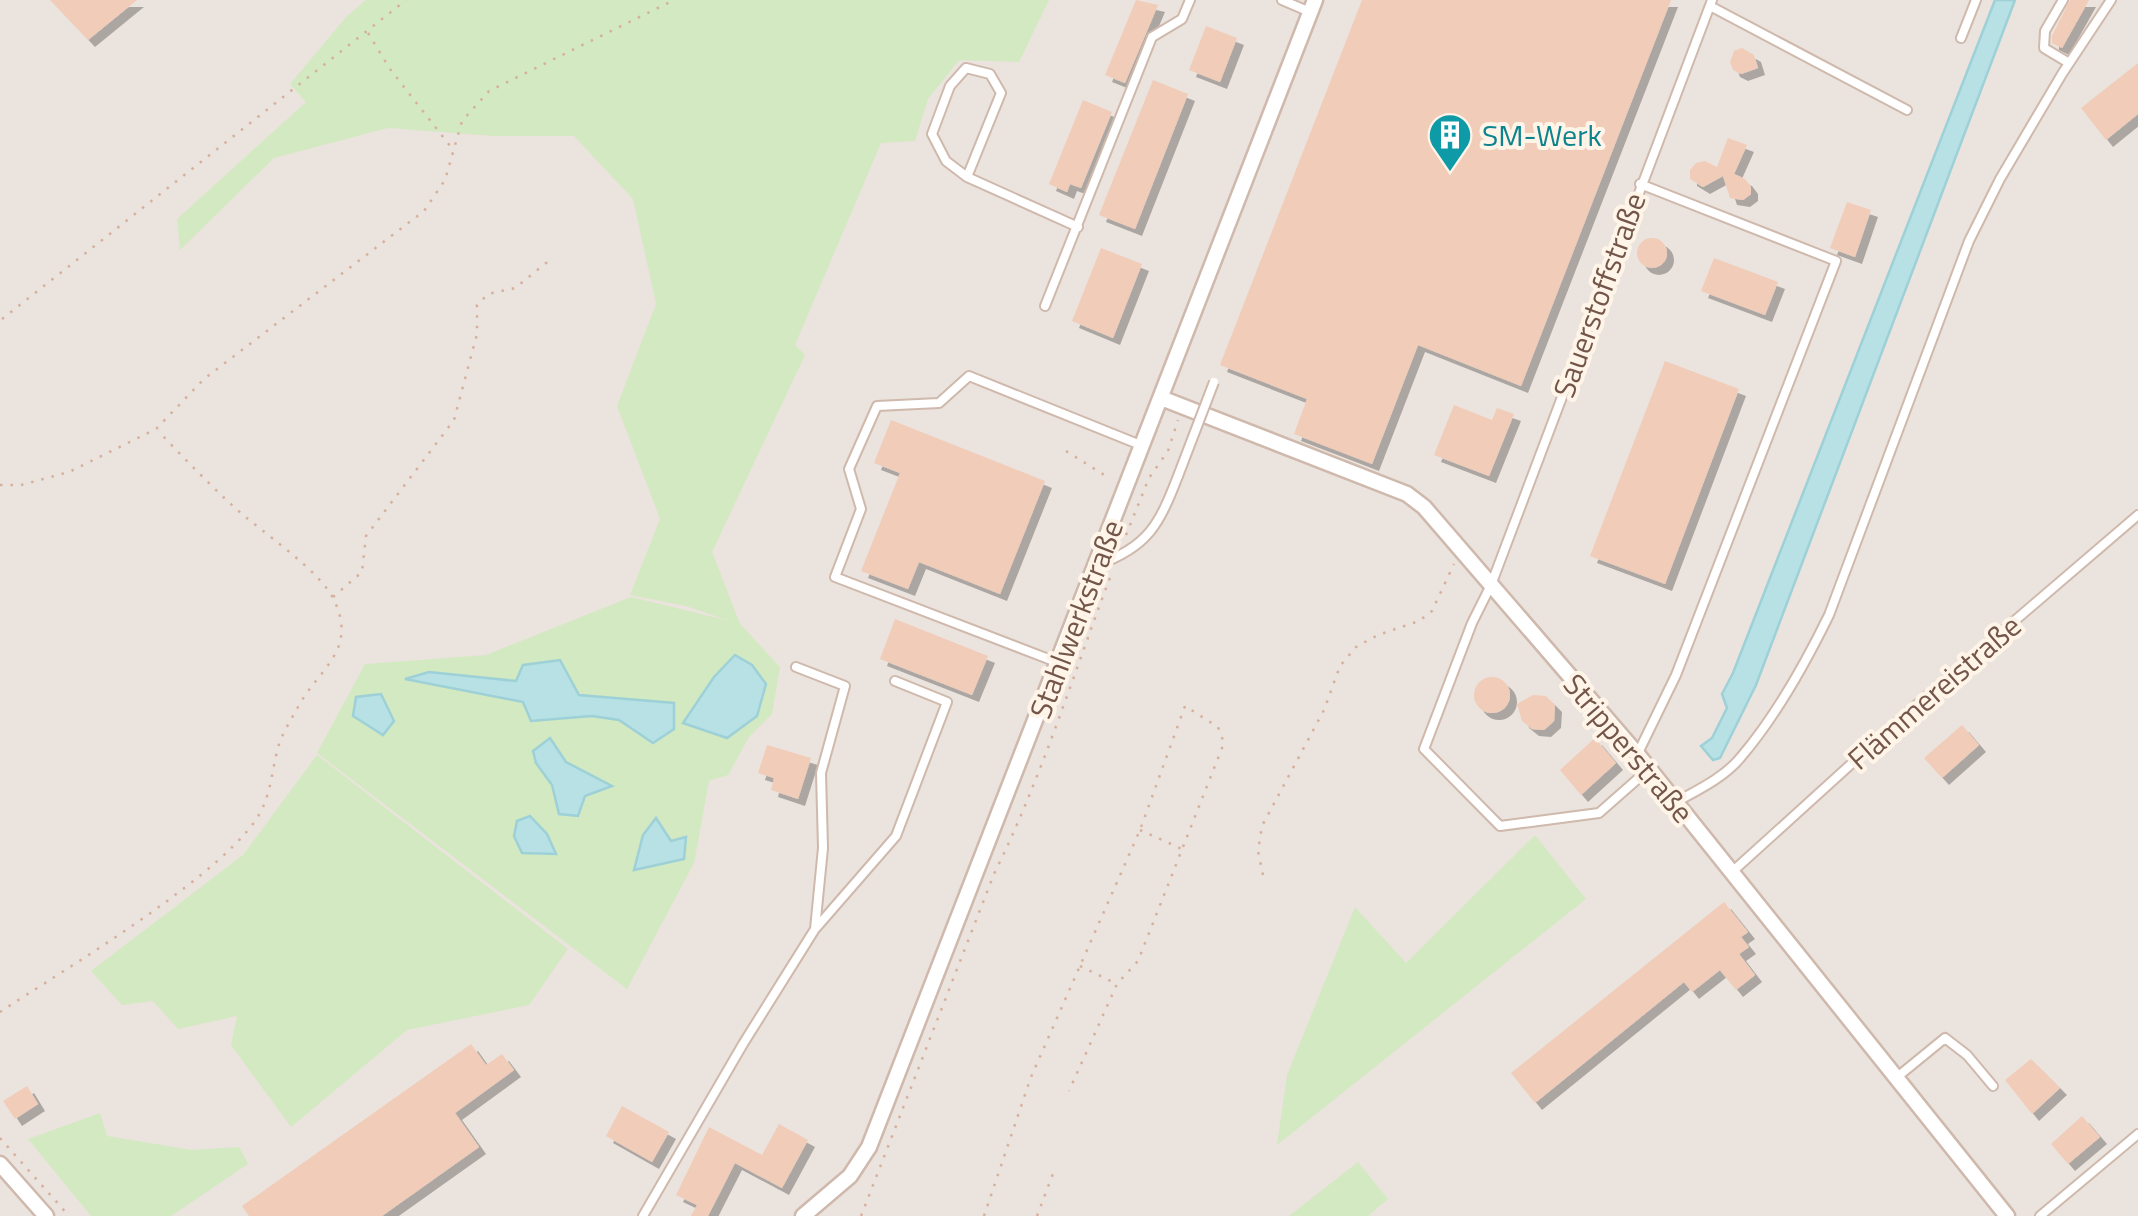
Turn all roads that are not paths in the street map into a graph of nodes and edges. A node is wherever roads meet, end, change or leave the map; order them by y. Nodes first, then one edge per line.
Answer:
1 (1190, 0) edge
2 (1282, 0) edge
3 (1976, 0) edge
4 (2063, 0) edge
5 (2110, 0) edge
6 (1711, 3) edge
7 (1312, 6) edge
8 (1961, 38) dead end
9 (2069, 63) junction
10 (1906, 110) dead end
11 (967, 178) junction
12 (1640, 184) junction
13 (1078, 227) junction
14 (1045, 306) dead end
15 (1214, 382) dead end
16 (1161, 398) junction
17 (1143, 446) junction
18 (2138, 515) edge
19 (1097, 566) junction
20 (1492, 586) junction
21 (1059, 663) junction
22 (796, 667) dead end
23 (895, 681) dead end
24 (1638, 754) junction
25 (1649, 768) junction
26 (1676, 802) junction
27 (1732, 872) junction
28 (815, 929) junction
29 (1896, 1078) junction
30 (1993, 1086) dead end
31 (2138, 1134) edge
32 (0, 1164) edge
33 (46, 1216) edge
34 (643, 1216) edge
35 (803, 1216) edge
36 (2008, 1216) edge
37 (2040, 1216) edge

1 - 13 lane
2 - 7 lane
3 - 8 lane
4 - 9 lane
5 - 9 lane
6 - 10 lane, Sauerstoffstraße
6 - 12 lane, Sauerstoffstraße
7 - 16 street, Stahlwerkstraße
9 - 26 lane
11 - 11 lane
11 - 13 lane
12 - 20 lane, Sauerstoffstraße
12 - 24 lane
13 - 14 lane
15 - 19 lane, bridge
16 - 17 street, Stahlwerkstraße
16 - 20 street, Stripperstraße
17 - 19 street, Stahlwerkstraße
17 - 21 lane
18 - 27 lane, Flämmereistraße
19 - 21 street, Stahlwerkstraße
20 - 24 street, Stripperstraße
20 - 25 lane, Sauerstoffstraße
21 - 35 street, Stahlwerkstraße
22 - 28 lane
23 - 28 lane
24 - 25 street, Stripperstraße
25 - 26 street, Stripperstraße
26 - 27 street, Stripperstraße
27 - 29 street, Stripperstraße
28 - 34 lane
29 - 30 lane
29 - 36 street, Stripperstraße
31 - 37 lane
32 - 33 street

